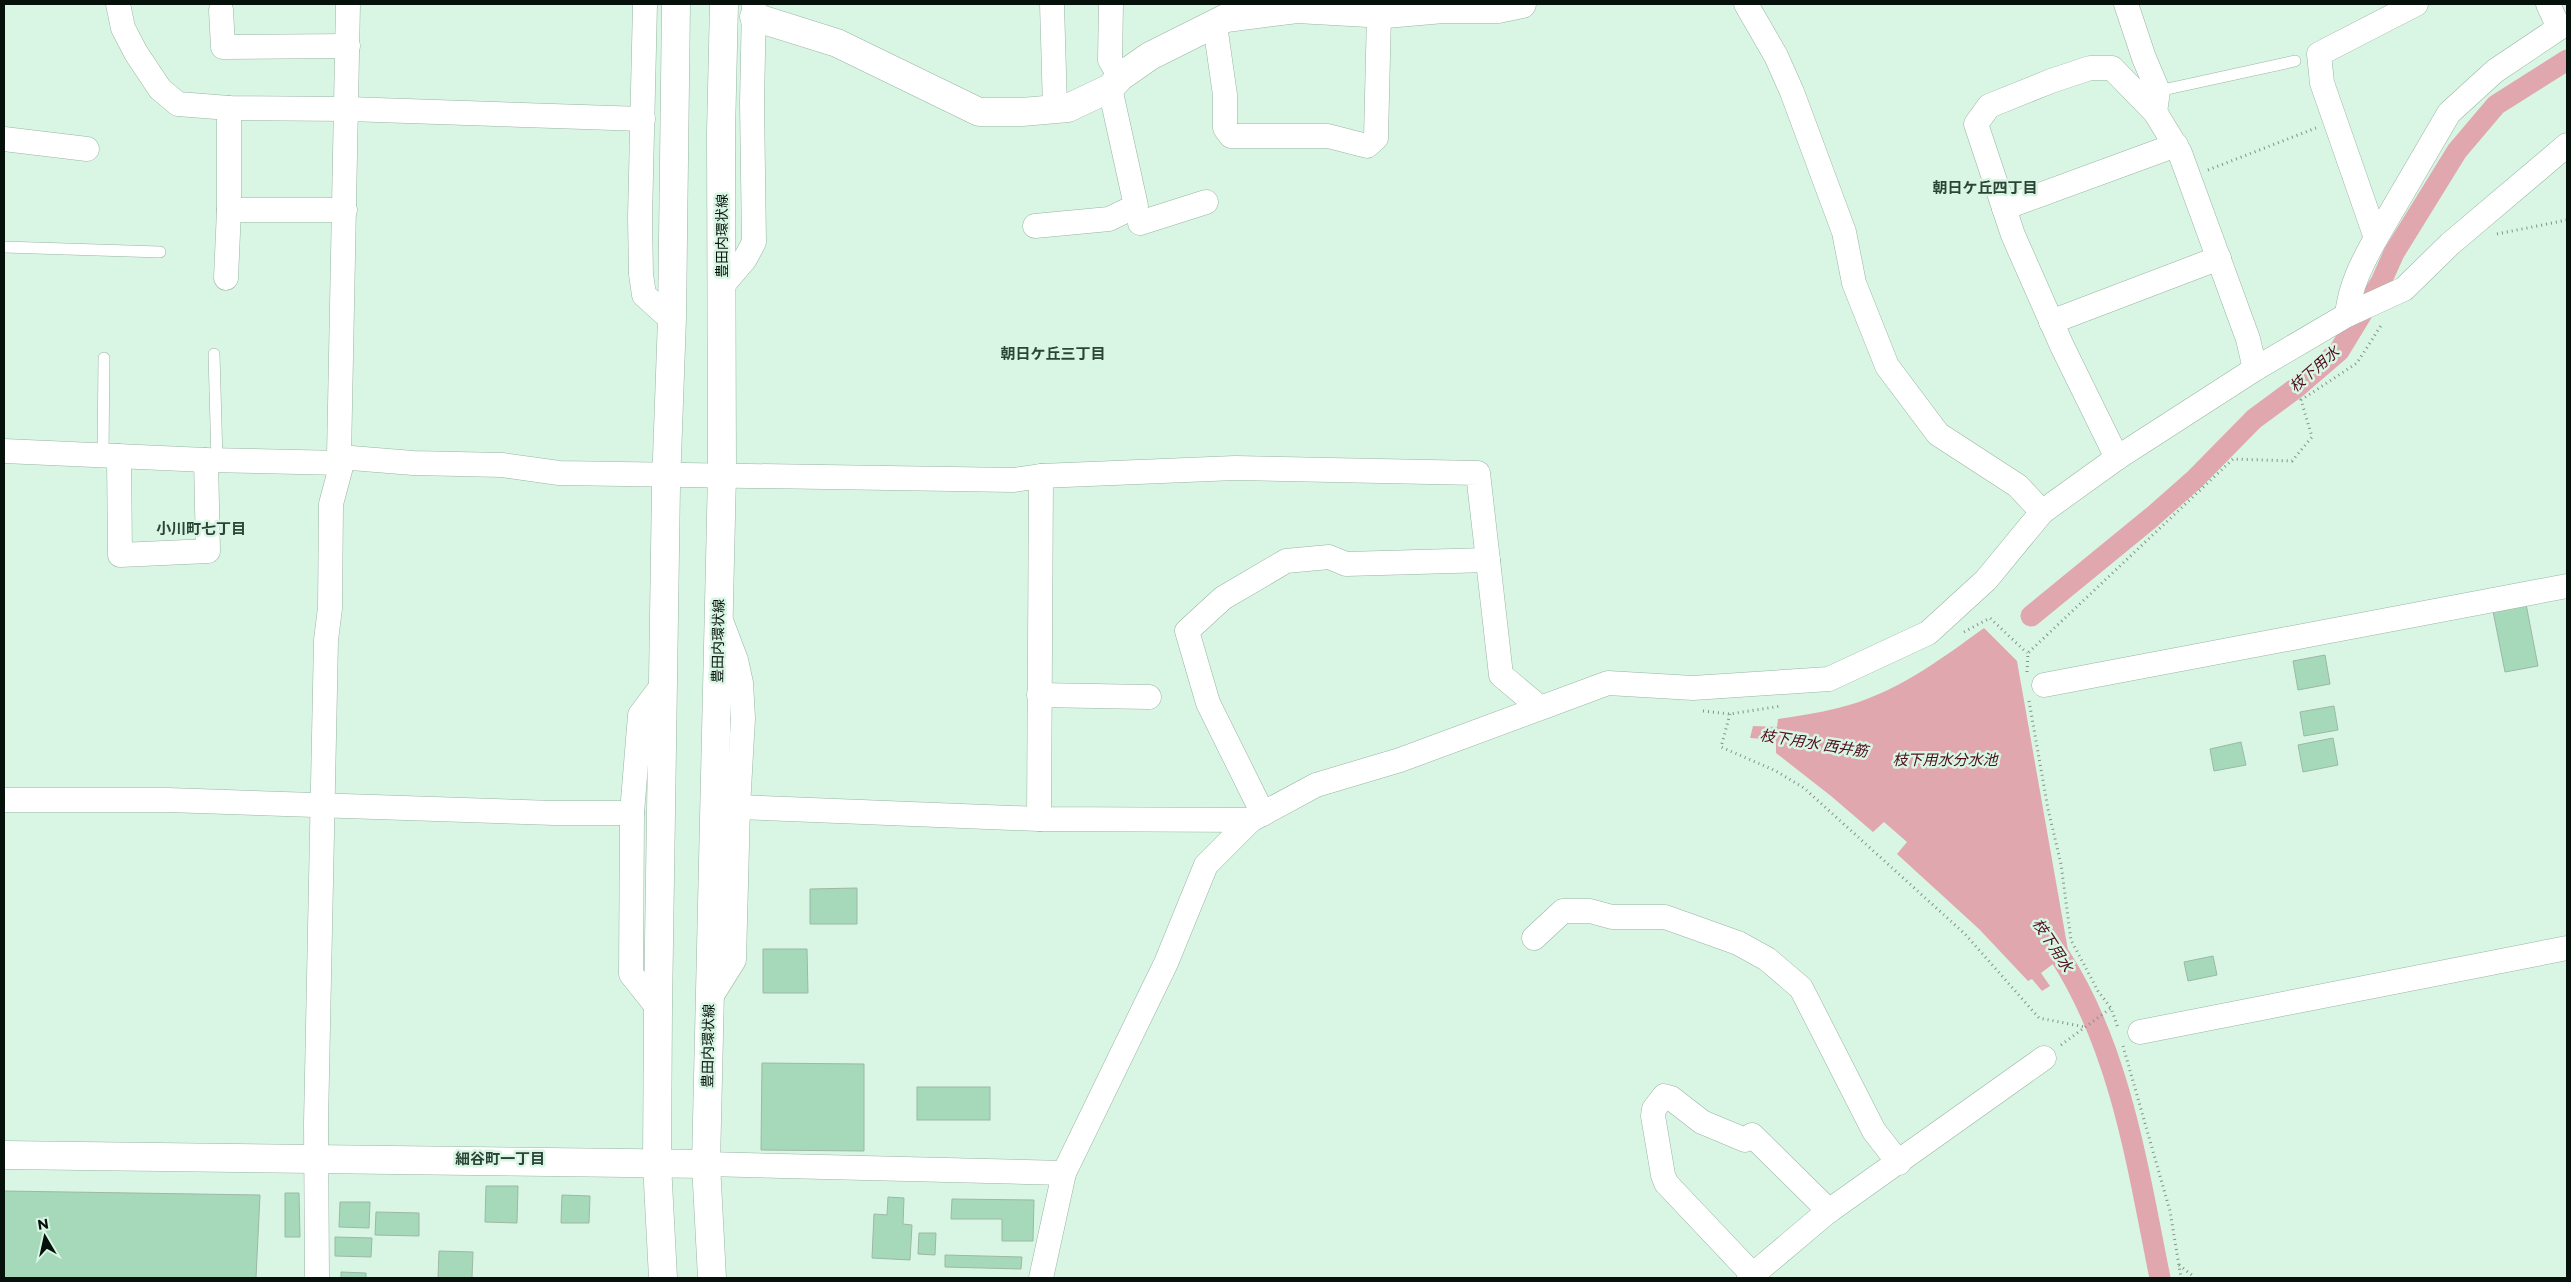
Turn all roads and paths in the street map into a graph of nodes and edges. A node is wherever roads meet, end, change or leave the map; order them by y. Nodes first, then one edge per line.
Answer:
1 (118, 4) edge
2 (348, 4) edge
3 (645, 4) edge
4 (664, 4) edge
5 (676, 4) edge
6 (724, 4) edge
7 (1052, 4) edge
8 (1111, 4) edge
9 (1522, 4) edge
10 (1746, 4) edge
11 (2126, 4) edge
12 (2416, 4) edge
13 (2548, 4) edge
14 (1332, 7) edge
15 (221, 10) dead end
16 (754, 10) edge
17 (1379, 14) junction
18 (1222, 15) edge
19 (645, 39) junction
20 (348, 46) junction
21 (2295, 61) dead end
22 (1115, 82) junction
23 (2157, 101) junction
24 (229, 108) junction
25 (1054, 108) junction
26 (348, 109) junction
27 (643, 119) junction
28 (2336, 120) junction
29 (4, 139) edge
30 (2176, 145) junction
31 (2567, 145) edge
32 (87, 149) dead end
33 (2189, 177) junction
34 (1206, 202) dead end
35 (2004, 208) junction
36 (229, 210) junction
37 (345, 210) junction
38 (2567, 220) edge
39 (1140, 222) junction
40 (1036, 226) dead end
41 (2489, 236) dead end
42 (2376, 238) junction
43 (4, 247) edge
44 (160, 252) dead end
45 (2219, 258) junction
46 (226, 278) dead end
47 (722, 286) junction
48 (2352, 313) junction
49 (672, 318) junction
50 (2051, 322) junction
51 (2383, 322) dead end
52 (214, 354) dead end
53 (104, 358) dead end
54 (2256, 369) junction
55 (4, 451) edge
56 (111, 456) junction
57 (2117, 458) junction
58 (211, 460) junction
59 (340, 460) junction
60 (722, 474) junction
61 (667, 476) junction
62 (1041, 476) junction
63 (2042, 512) junction
64 (1488, 560) junction
65 (2567, 586) edge
66 (718, 614) junction
67 (1957, 636) dead end
68 (2028, 653) junction
69 (664, 683) junction
70 (2033, 687) junction
71 (1040, 695) junction
72 (1149, 697) dead end
73 (1784, 706) dead end
74 (1538, 707) junction
75 (1694, 710) dead end
76 (1730, 714) junction
77 (4, 800) edge
78 (322, 805) junction
79 (738, 807) junction
80 (632, 813) junction
81 (1257, 817) junction
82 (1039, 819) junction
83 (1534, 938) dead end
84 (2567, 948) edge
85 (709, 1000) junction
86 (658, 1008) junction
87 (2111, 1008) junction
88 (2084, 1027) junction
89 (2077, 1033) dead end
90 (2128, 1037) junction
91 (2044, 1058) dead end
92 (4, 1155) edge
93 (318, 1159) junction
94 (657, 1164) junction
95 (706, 1164) junction
96 (1898, 1164) junction
97 (1064, 1173) junction
98 (1829, 1211) junction
99 (2179, 1264) junction
100 (1751, 1276) edge
101 (317, 1278) edge
102 (663, 1278) edge
103 (712, 1278) edge
104 (1041, 1278) edge
105 (2181, 1278) edge
106 (2192, 1278) edge

1 - 24 street
2 - 20 street
3 - 19 street
4 - 19 street
5 - 49 street
6 - 47 street, 豊田内環状線
7 - 25 street
8 - 22 street
9 - 17 street
10 - 63 street
11 - 23 street
12 - 28 street
13 - 42 street
14 - 17 street
14 - 18 street
15 - 20 street
16 - 25 street
16 - 47 street
17 - 18 street
18 - 22 street
19 - 27 street
20 - 26 street
21 - 23 lane
22 - 25 street
22 - 39 street
23 - 30 street
23 - 35 street
24 - 26 street
24 - 36 street
26 - 27 street
26 - 37 street
27 - 49 street
28 - 33 path
28 - 42 street
29 - 32 street
30 - 33 street
30 - 35 street
31 - 48 street
33 - 45 street
34 - 39 street
35 - 50 street
36 - 37 street
36 - 46 street
37 - 59 street
38 - 41 path
39 - 40 street
42 - 48 street
43 - 44 lane
45 - 50 street
45 - 54 street
47 - 60 street, 豊田内環状線
48 - 54 street
49 - 61 street
50 - 57 street
51 - 68 path
52 - 58 lane
53 - 56 lane
54 - 57 street
55 - 56 street
56 - 58 street
56 - 58 street
57 - 63 street
58 - 59 street
59 - 61 street
59 - 78 street
60 - 61 street
60 - 62 street
60 - 66 street, 豊田内環状線
61 - 69 street
62 - 64 street
62 - 71 street
63 - 74 street
64 - 74 street
64 - 81 street
65 - 70 street
66 - 79 street
66 - 85 street, 豊田内環状線
67 - 68 path
68 - 70 path
69 - 80 street
69 - 86 street
70 - 87 path
71 - 72 street
71 - 82 street
73 - 76 path
74 - 81 street
75 - 76 path
76 - 88 path
77 - 78 street
78 - 80 street
78 - 93 street
79 - 82 street
79 - 85 street
80 - 86 street
81 - 82 street
81 - 97 street
83 - 96 street
84 - 90 street
85 - 95 street, 豊田内環状線
86 - 94 street
87 - 88 path
87 - 90 path
88 - 89 path
90 - 99 path
91 - 96 street
92 - 93 street
93 - 94 street
93 - 101 street
94 - 95 street
94 - 102 street
95 - 97 street
95 - 103 street, 豊田内環状線
96 - 98 street
97 - 104 street
98 - 100 street
98 - 100 street
99 - 105 path
99 - 106 path

